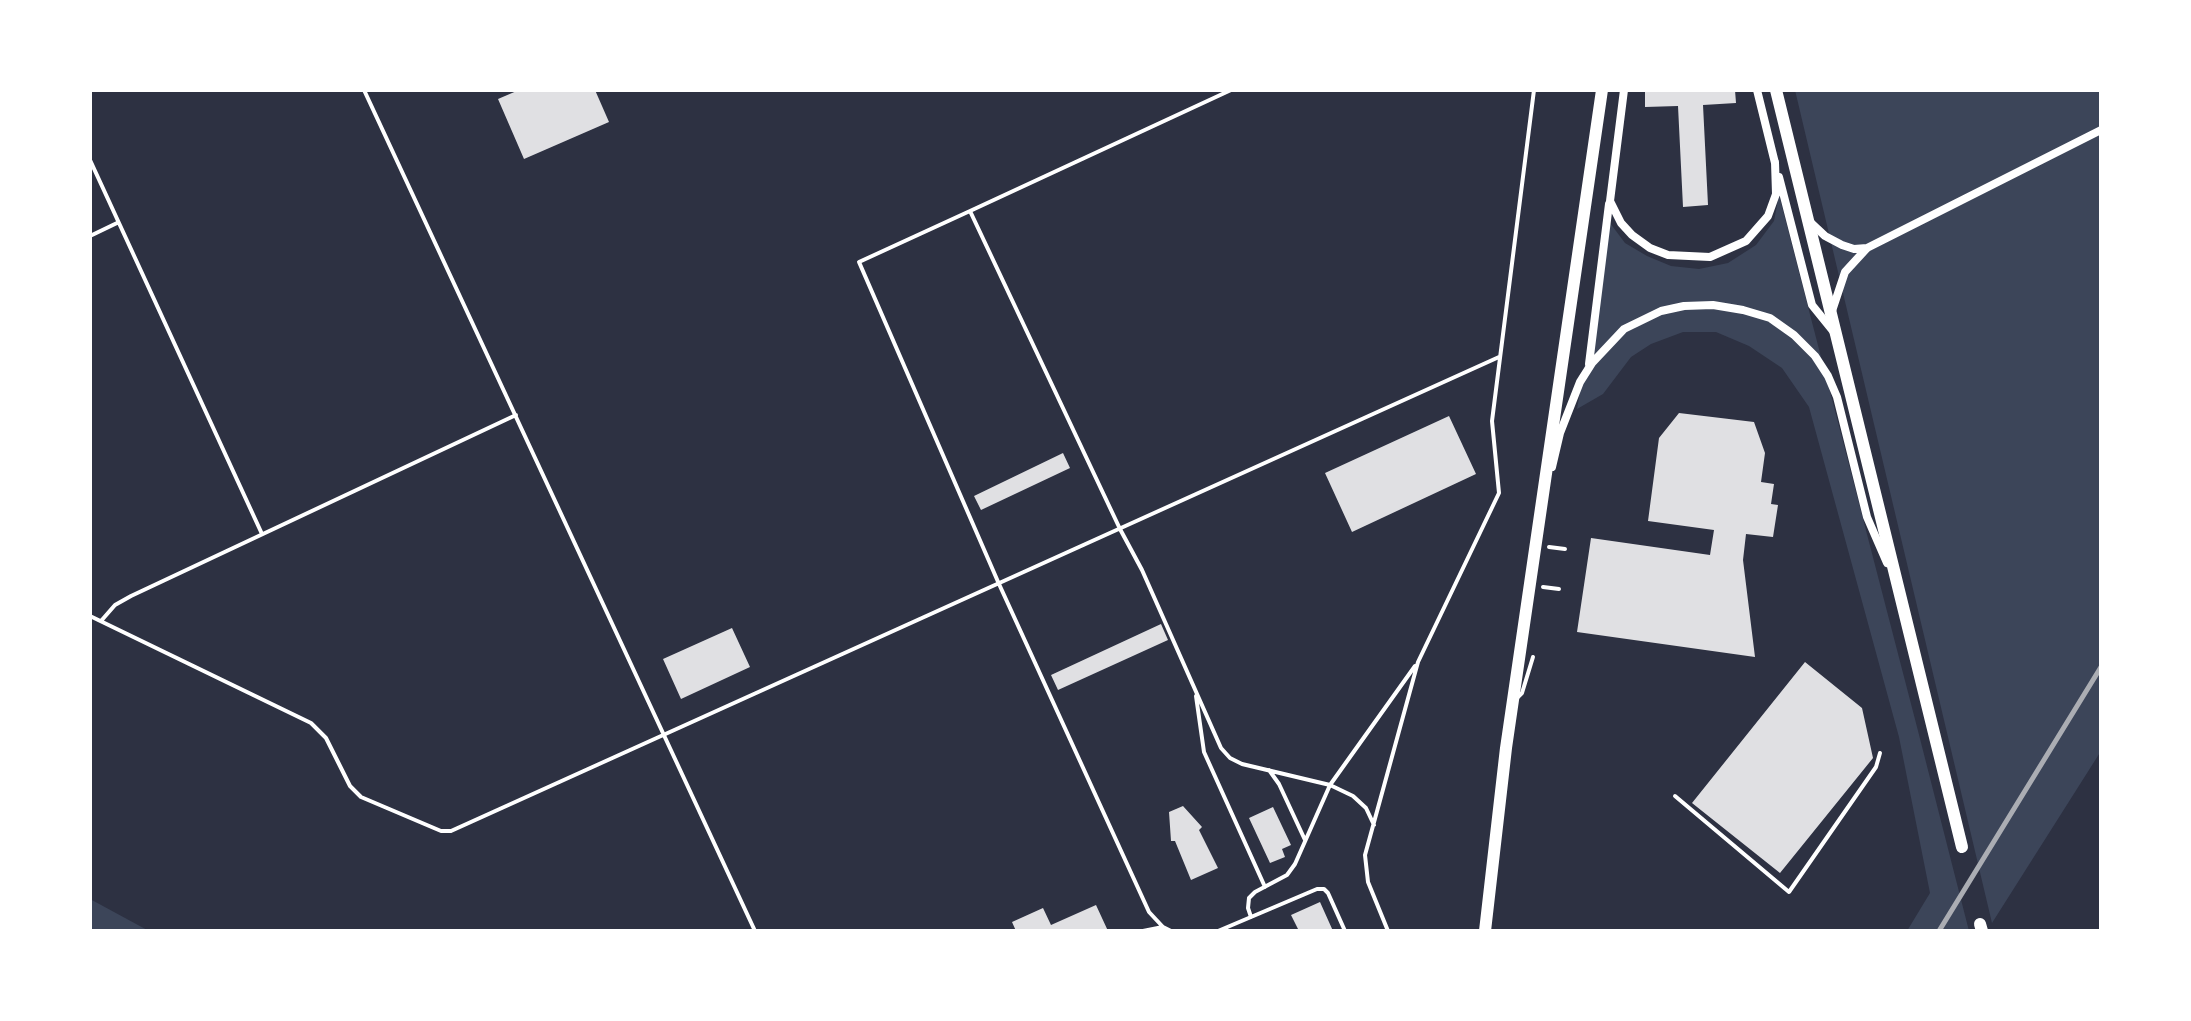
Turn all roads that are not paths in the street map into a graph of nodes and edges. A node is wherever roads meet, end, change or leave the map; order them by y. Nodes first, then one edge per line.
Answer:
1 (364, 90) edge
2 (1231, 90) edge
3 (1534, 90) edge
4 (1602, 90) edge
5 (1624, 90) edge
6 (1757, 90) edge
7 (1776, 90) edge
8 (2101, 130) edge
9 (90, 160) edge
10 (1775, 162) junction
11 (1610, 201) junction
12 (970, 212) junction
13 (1809, 222) junction
14 (119, 223) junction
15 (90, 236) edge
16 (1867, 248) junction
17 (1832, 314) junction
18 (1837, 337) junction
19 (1499, 358) junction
20 (1588, 369) junction
21 (516, 415) junction
22 (1542, 497) junction
23 (1120, 529) junction
24 (262, 534) junction
25 (1549, 547) dead end
26 (1565, 549) dead end
27 (999, 584) junction
28 (1897, 585) junction
29 (1543, 587) dead end
30 (1559, 589) dead end
31 (90, 616) edge
32 (101, 621) junction
33 (1534, 657) dead end
34 (1418, 662) junction
35 (1195, 686) junction
36 (1512, 703) junction
37 (664, 734) junction
38 (1880, 753) dead end
39 (1269, 770) junction
40 (1330, 785) junction
41 (1675, 796) dead end
42 (1374, 824) junction
43 (1306, 840) junction
44 (1962, 847) dead end
45 (1265, 887) junction
46 (1251, 917) junction
47 (1163, 927) junction
48 (755, 931) edge
49 (1143, 931) edge
50 (1171, 931) edge
51 (1218, 931) edge
52 (1345, 931) edge
53 (1388, 931) edge
54 (1485, 931) edge

1 - 21 lane
2 - 12 lane
3 - 19 lane
4 - 22 main road
5 - 11 street
6 - 10 street
7 - 13 main road
8 - 16 street
9 - 14 lane
10 - 11 street
10 - 18 street
11 - 20 street
12 - 23 lane
12 - 27 lane
13 - 16 street
13 - 17 main road
14 - 15 lane
14 - 24 lane
16 - 17 street
17 - 18 main road
18 - 28 main road
19 - 23 lane
19 - 34 lane
20 - 22 street
20 - 28 street
21 - 24 lane
21 - 37 lane
22 - 36 main road
23 - 27 lane
23 - 35 lane
24 - 32 lane
25 - 26 lane
27 - 37 lane
27 - 47 lane
28 - 44 main road
29 - 30 lane
31 - 32 lane
32 - 37 lane
33 - 36 lane
34 - 40 lane
34 - 42 lane
35 - 39 lane
35 - 45 lane
36 - 54 main road
37 - 48 lane
38 - 41 lane
39 - 40 lane
39 - 43 lane
40 - 42 lane
40 - 43 lane
42 - 53 lane
43 - 45 lane
45 - 46 lane
46 - 51 lane
46 - 52 lane
47 - 49 lane
47 - 50 lane

